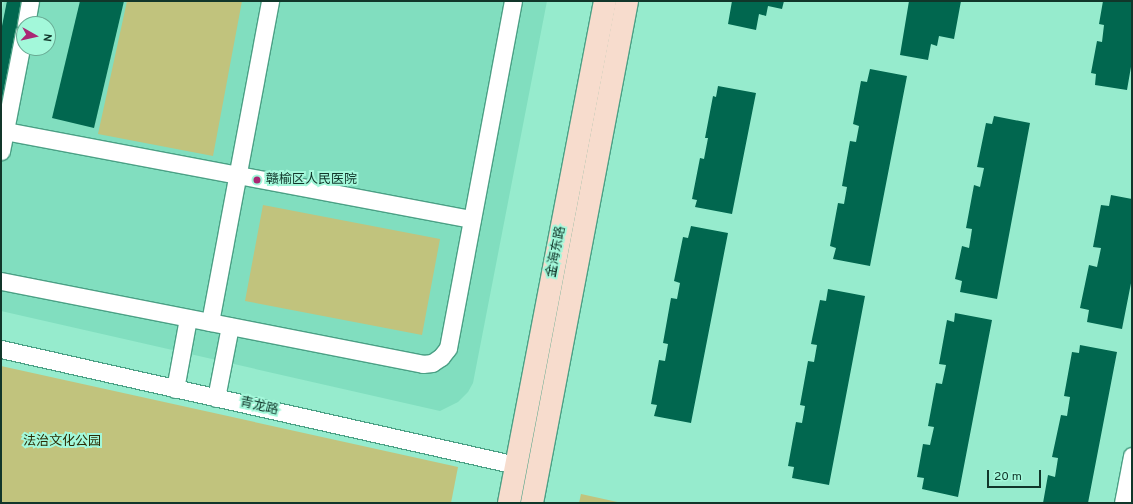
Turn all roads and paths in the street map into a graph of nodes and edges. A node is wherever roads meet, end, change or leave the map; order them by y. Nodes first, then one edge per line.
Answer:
1 (30, 1) edge
2 (270, 1) edge
3 (513, 1) edge
4 (605, 1) edge
5 (627, 1) edge
6 (27, 16) edge
7 (20, 56) edge
8 (5, 131) junction
9 (1, 151) edge
10 (238, 175) junction
11 (472, 219) junction
12 (1, 282) edge
13 (188, 318) junction
14 (210, 322) junction
15 (230, 326) junction
16 (1, 349) edge
17 (175, 388) junction
18 (216, 398) junction
19 (1132, 456) edge
20 (516, 465) junction
21 (509, 503) edge
22 (532, 503) edge
23 (1123, 503) edge

1 - 6 street
2 - 10 street
3 - 11 street
4 - 20 main road, 金海东路
5 - 22 main road, 金海东路
7 - 8 street
8 - 9 street
8 - 10 street
10 - 11 street
10 - 14 street
11 - 15 street
12 - 13 street
13 - 14 street
13 - 17 street
14 - 15 street
15 - 18 street
16 - 17 street, 青龙路
17 - 18 street, 青龙路
18 - 20 street, 青龙路
19 - 23 street
20 - 21 main road, 金海东路

